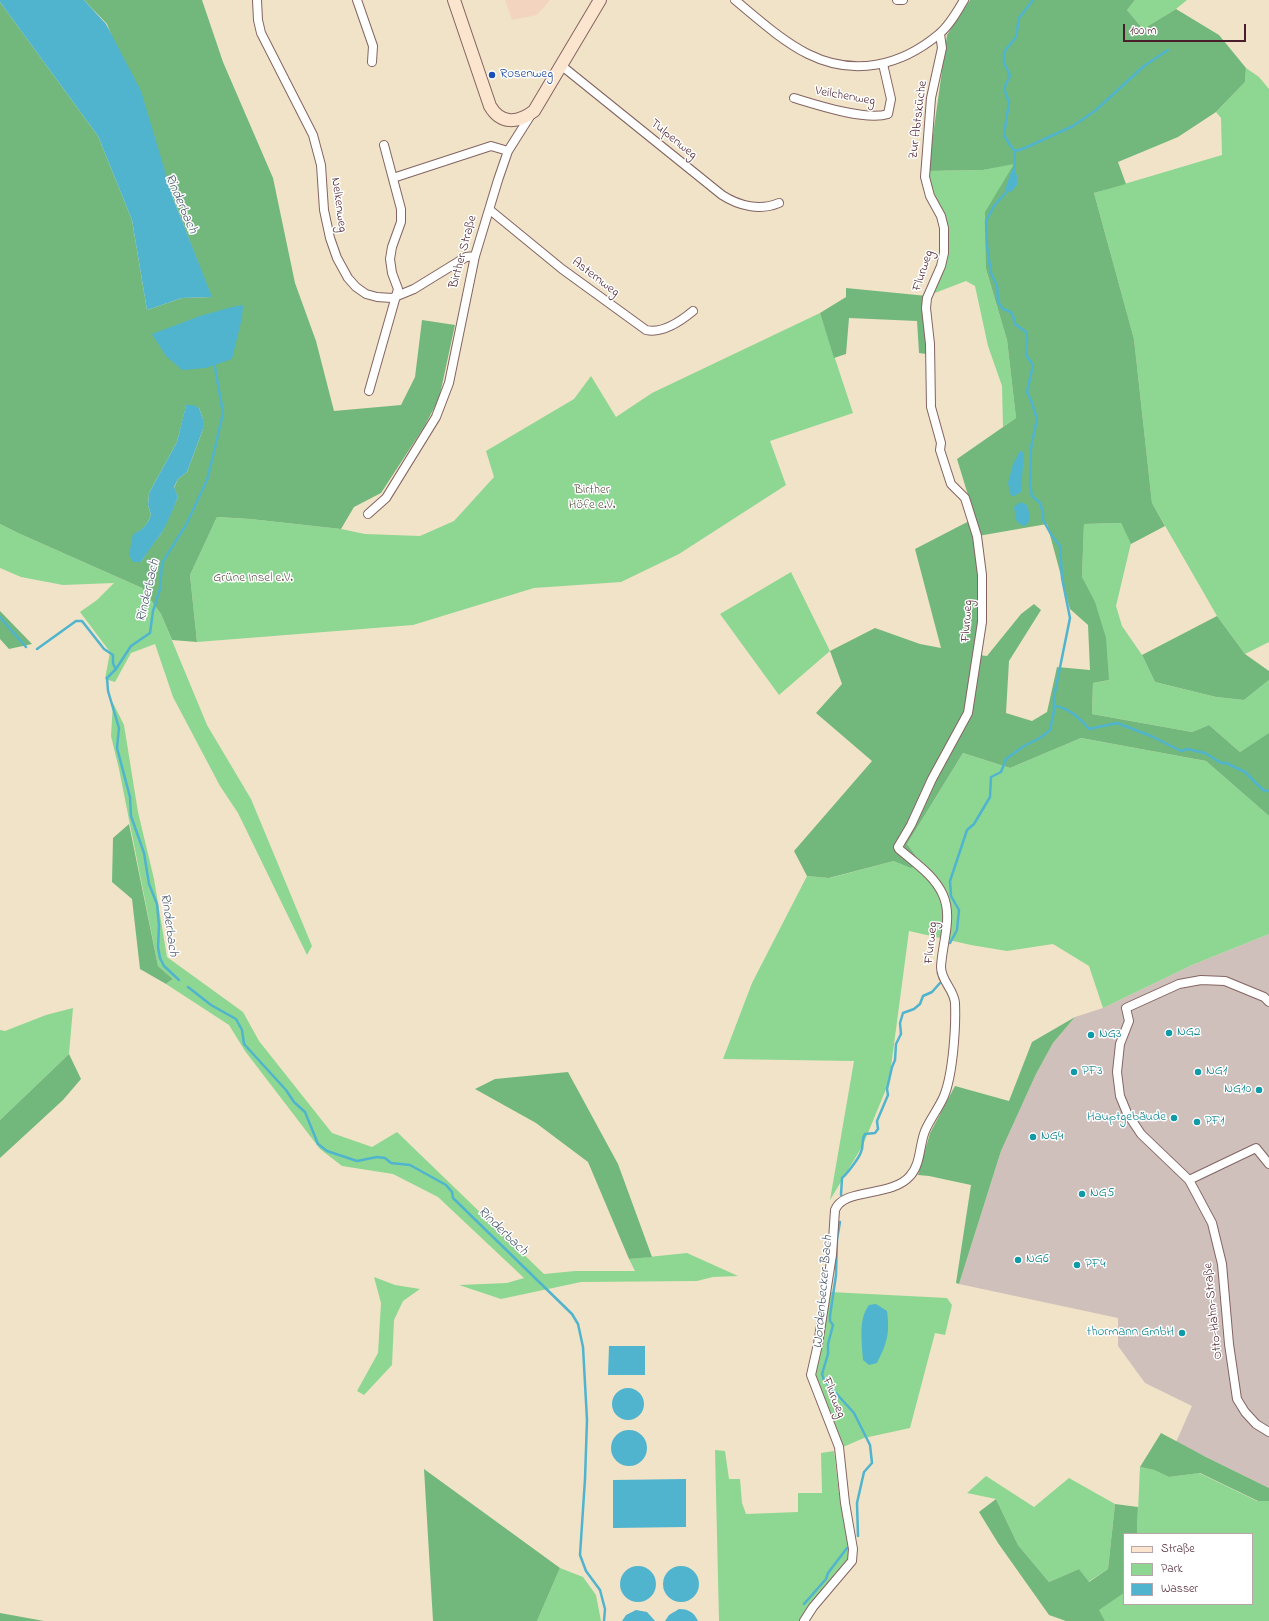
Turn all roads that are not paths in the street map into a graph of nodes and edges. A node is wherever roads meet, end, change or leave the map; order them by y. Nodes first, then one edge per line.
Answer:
1 (257, 0) edge
2 (357, 0) edge
3 (454, 0) edge
4 (600, 0) edge
5 (735, 0) edge
6 (897, 0) edge
7 (903, 0) edge
8 (964, 0) edge
9 (940, 34) junction
10 (372, 62) dead end
11 (883, 64) junction
12 (562, 66) junction
13 (794, 98) dead end
14 (534, 111) junction
15 (384, 145) dead end
16 (508, 151) junction
17 (393, 178) junction
18 (926, 185) joint
19 (779, 203) dead end
20 (490, 210) junction
21 (475, 256) junction
22 (396, 297) junction
23 (693, 311) dead end
24 (369, 391) dead end
25 (368, 514) dead end
26 (1269, 1002) edge
27 (1269, 1164) edge
28 (1189, 1180) junction
29 (1269, 1432) edge
30 (804, 1621) edge

1 - 22 street, Nelkenweg
2 - 10 street
3 - 14 street
4 - 12 street, Birther Straße
5 - 11 street
6 - 7 street
8 - 9 street
9 - 11 street
9 - 18 street, Zur Abtsküche
11 - 13 street, Veilchenweg
12 - 14 street, Birther Straße
12 - 19 street, Tulpenweg
14 - 16 street, Birther Straße
15 - 17 street
16 - 17 street
16 - 20 street, Birther Straße
17 - 22 street
18 - 30 street, Flurweg
20 - 21 street, Birther Straße
20 - 23 street, Asternweg
21 - 22 street, Nelkenweg
21 - 25 street, Birther Straße
22 - 24 street
26 - 28 street, Otto-Hahn-Straße
27 - 28 street
28 - 29 street, Otto-Hahn-Straße

